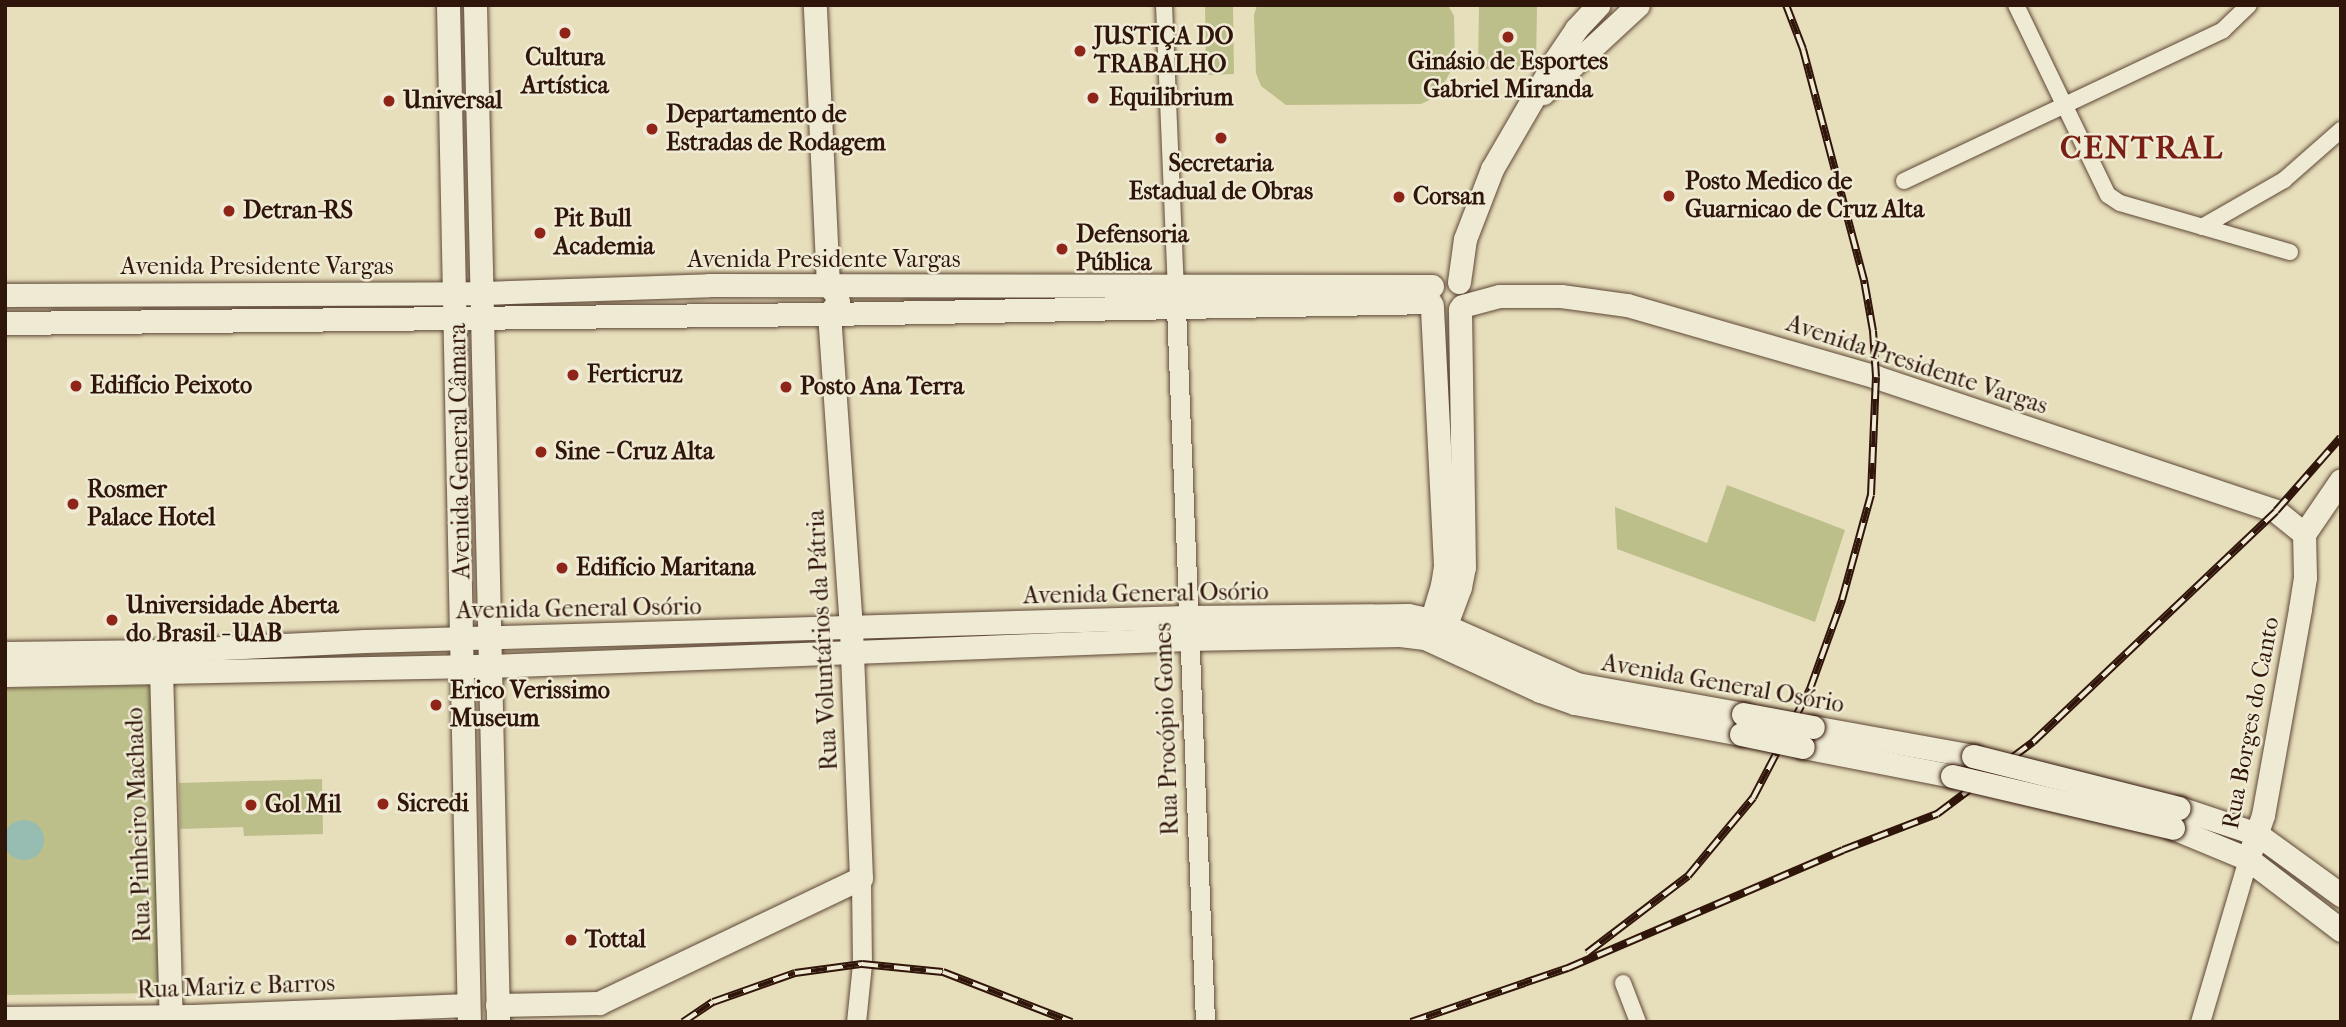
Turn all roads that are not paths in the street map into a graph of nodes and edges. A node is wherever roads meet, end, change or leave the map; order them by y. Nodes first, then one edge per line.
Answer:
1 (448, 5) edge
2 (475, 5) edge
3 (815, 5) edge
4 (1164, 5) edge
5 (1598, 5) edge
6 (1638, 5) edge
7 (2016, 5) edge
8 (2249, 5) edge
9 (1533, 102) junction
10 (2064, 108) junction
11 (2341, 130) edge
12 (1904, 181) dead end
13 (2202, 227) junction
14 (2290, 252) dead end
15 (828, 285) junction
16 (454, 292) junction
17 (484, 293) junction
18 (5, 295) edge
19 (1447, 295) junction
20 (1176, 297) junction
21 (829, 314) junction
22 (454, 317) junction
23 (484, 318) junction
24 (5, 323) edge
25 (2341, 480) edge
26 (2304, 534) junction
27 (851, 628) junction
28 (1187, 628) junction
29 (1435, 633) junction
30 (491, 638) junction
31 (462, 639) junction
32 (852, 652) junction
33 (5, 653) edge
34 (461, 666) junction
35 (490, 666) junction
36 (161, 670) junction
37 (5, 675) edge
38 (1808, 737) junction
39 (2176, 818) junction
40 (2257, 834) junction
41 (2248, 859) junction
42 (861, 878) junction
43 (2341, 895) edge
44 (2341, 930) edge
45 (1623, 983) dead end
46 (468, 1013) edge
47 (498, 1013) edge
48 (5, 1018) edge
49 (171, 1019) edge
50 (856, 1022) edge
51 (1205, 1022) edge
52 (1638, 1022) edge
53 (2200, 1022) edge

1 - 16 main road, Avenida General Câmara
2 - 17 main road, Avenida General Câmara
3 - 15 main road, Rua Voluntários da Pátria
4 - 20 street, Rua Procópio Gomes
5 - 9 main road
6 - 9 main road
7 - 10 street
8 - 10 street
9 - 19 main road
10 - 12 street
10 - 13 street
11 - 13 street
13 - 14 street
15 - 17 main road, Avenida Presidente Vargas
15 - 20 main road, Avenida Presidente Vargas
15 - 21 main road, Rua Voluntários da Pátria
16 - 17 main road, Avenida Presidente Vargas
16 - 18 main road, Avenida Presidente Vargas
16 - 22 main road, Avenida General Câmara
17 - 23 main road, Avenida General Câmara
19 - 20 main road, Avenida Presidente Vargas
19 - 26 main road, Avenida Presidente Vargas
19 - 29 main road
20 - 21 main road, Avenida Presidente Vargas
20 - 28 street, Rua Procópio Gomes
21 - 23 main road, Avenida Presidente Vargas
21 - 27 main road, Rua Voluntários da Pátria
22 - 23 main road, Avenida Presidente Vargas
22 - 24 main road, Avenida Presidente Vargas
22 - 31 main road, Avenida General Câmara
23 - 30 main road, Avenida General Câmara
25 - 26 main road
26 - 40 main road, Rua Borges do Canto
27 - 28 main road, Avenida General Osório
27 - 30 main road, Avenida General Osório
27 - 32 main road, Rua Voluntários da Pátria
28 - 29 main road, Avenida General Osório
28 - 32 main road, Avenida General Osório
28 - 51 street, Rua Procópio Gomes
29 - 38 main road, Avenida General Osório, bridge
30 - 31 main road, Avenida General Osório
30 - 35 main road, Avenida General Câmara
31 - 33 main road, Avenida General Osório
31 - 34 main road, Avenida General Câmara
32 - 35 main road, Avenida General Osório
32 - 42 main road, Rua Voluntários da Pátria
34 - 35 main road, Avenida General Osório
34 - 36 main road, Avenida General Osório
34 - 46 main road, Avenida General Câmara
35 - 47 main road, Avenida General Câmara
36 - 37 main road, Avenida General Osório
36 - 49 main road, Rua Pinheiro Machado
38 - 39 main road, Avenida General Osório, bridge
38 - 39 main road, Avenida General Osório, bridge
39 - 40 main road, Avenida General Osório
39 - 41 main road, Avenida General Osório
40 - 41 main road, Rua Borges do Canto
40 - 43 main road, Avenida General Osório
41 - 44 main road, Avenida General Osório
41 - 53 street, Rua Borges do Canto
42 - 47 main road, Rua Mariz e Barros
42 - 50 street, Rua Voluntários da Pátria
45 - 52 street
46 - 47 main road, Rua Mariz e Barros
46 - 49 main road, Rua Mariz e Barros
48 - 49 main road, Rua Mariz e Barros

